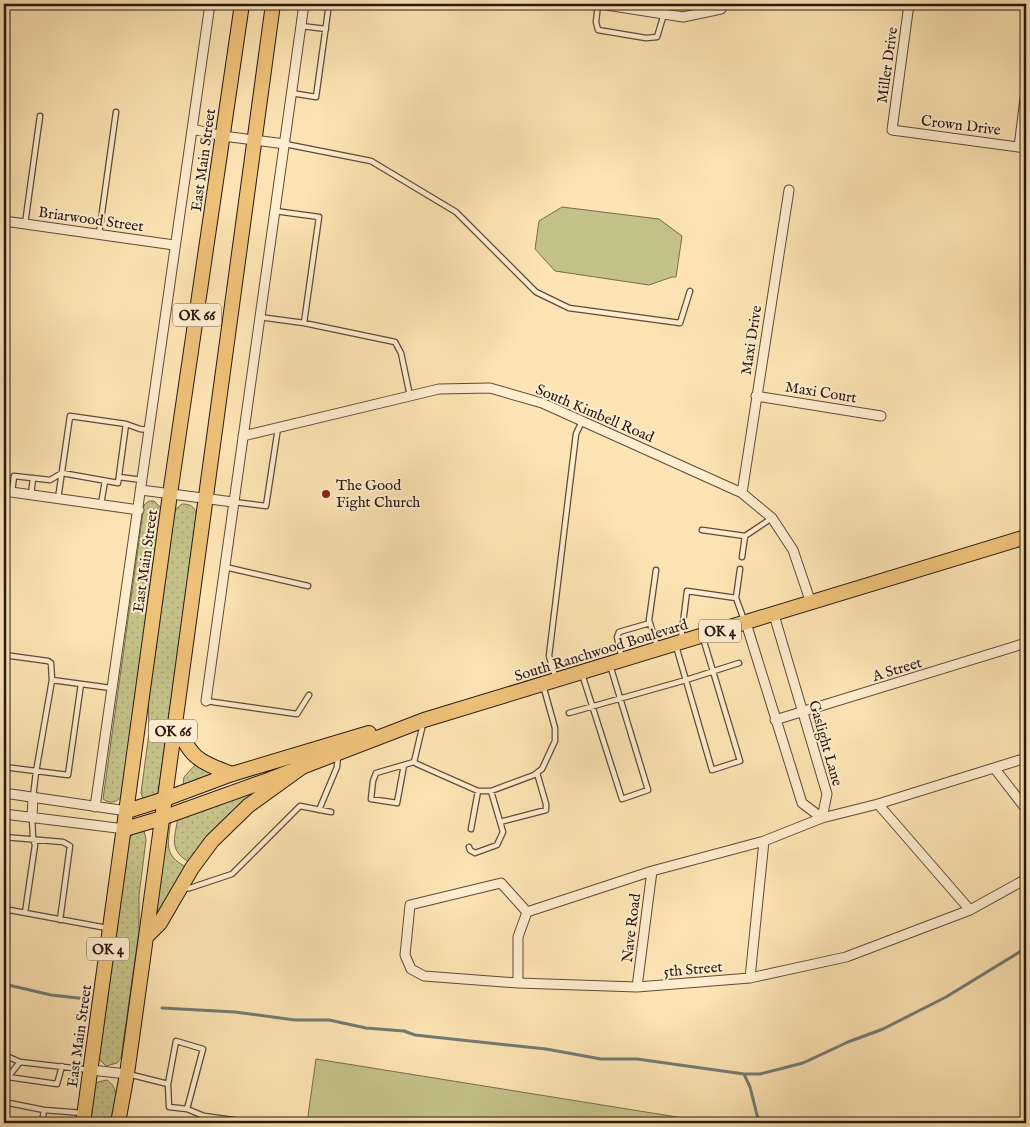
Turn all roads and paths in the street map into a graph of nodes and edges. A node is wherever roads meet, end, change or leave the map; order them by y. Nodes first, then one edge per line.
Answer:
1 (210, 4) edge
2 (242, 4) edge
3 (273, 4) edge
4 (304, 4) edge
5 (330, 4) edge
6 (599, 4) edge
7 (909, 4) edge
8 (722, 6) edge
9 (664, 14) junction
10 (301, 26) junction
11 (326, 29) junction
12 (1026, 90) edge
13 (291, 93) junction
14 (116, 112) dead end
15 (40, 116) dead end
16 (192, 129) junction
17 (892, 130) joint
18 (223, 136) junction
19 (256, 140) junction
20 (285, 144) junction
21 (1022, 147) edge
22 (789, 190) dead end
23 (275, 211) junction
24 (4, 221) edge
25 (25, 224) junction
26 (99, 234) junction
27 (174, 245) junction
28 (690, 291) dead end
29 (259, 317) junction
30 (304, 323) junction
31 (410, 396) junction
32 (756, 396) junction
33 (881, 416) dead end
34 (582, 420) junction
35 (126, 424) junction
36 (278, 428) junction
37 (150, 430) junction
38 (243, 436) junction
39 (62, 473) junction
40 (119, 477) junction
41 (33, 478) junction
42 (142, 480) junction
43 (104, 481) junction
44 (141, 490) junction
45 (8, 492) edge
46 (742, 493) junction
47 (170, 494) junction
48 (31, 495) junction
49 (58, 498) junction
50 (206, 498) junction
51 (232, 502) junction
52 (101, 504) junction
53 (139, 510) junction
54 (772, 518) junction
55 (702, 530) dead end
56 (745, 536) junction
57 (1026, 537) edge
58 (742, 556) dead end
59 (224, 566) junction
60 (740, 569) dead end
61 (656, 570) dead end
62 (308, 586) dead end
63 (736, 598) junction
64 (811, 603) junction
65 (774, 615) junction
66 (650, 623) junction
67 (746, 623) junction
68 (703, 636) junction
69 (1026, 643) edge
70 (678, 644) junction
71 (658, 649) junction
72 (4, 654) edge
73 (616, 662) junction
74 (739, 662) dead end
75 (713, 671) junction
76 (582, 673) junction
77 (52, 680) junction
78 (557, 680) junction
79 (686, 680) junction
80 (81, 684) junction
81 (543, 684) junction
82 (113, 688) junction
83 (309, 695) dead end
84 (620, 699) junction
85 (206, 701) joint
86 (592, 707) junction
87 (803, 712) junction
88 (569, 713) dead end
89 (775, 720) junction
90 (174, 722) junction
91 (419, 722) junction
92 (338, 753) junction
93 (1026, 758) edge
94 (414, 762) junction
95 (404, 765) junction
96 (4, 767) edge
97 (302, 768) junction
98 (995, 769) junction
99 (36, 772) junction
100 (538, 773) junction
101 (232, 774) junction
102 (478, 791) junction
103 (491, 791) junction
104 (4, 793) edge
105 (33, 798) junction
106 (165, 799) junction
107 (878, 804) junction
108 (95, 807) junction
109 (1026, 809) edge
110 (319, 810) junction
111 (127, 811) junction
112 (331, 812) dead end
113 (4, 814) edge
114 (32, 817) junction
115 (162, 818) junction
116 (822, 818) junction
117 (500, 822) junction
118 (125, 829) junction
119 (471, 829) dead end
120 (4, 837) edge
121 (33, 838) junction
122 (764, 841) junction
123 (469, 847) dead end
124 (652, 871) junction
125 (1026, 879) edge
126 (179, 889) junction
127 (4, 909) edge
128 (970, 910) junction
129 (527, 912) junction
130 (25, 913) junction
131 (60, 920) junction
132 (111, 929) junction
133 (146, 938) junction
134 (750, 978) junction
135 (518, 983) junction
136 (638, 987) junction
137 (4, 1055) edge
138 (20, 1062) junction
139 (62, 1066) junction
140 (91, 1070) junction
141 (127, 1074) junction
142 (168, 1084) junction
143 (4, 1102) edge
144 (187, 1109) junction
145 (44, 1110) junction
146 (84, 1118) edge
147 (240, 1122) dead end
148 (42, 1123) edge
149 (118, 1123) edge

1 - 16 street, East Main Street
2 - 18 main road, East Main Street / OK 66
3 - 19 main road, OK 66
4 - 10 street
5 - 11 lane
6 - 9 street
6 - 9 lane
7 - 17 street, Miller Drive
8 - 9 street
10 - 11 lane
10 - 13 street
11 - 13 lane
12 - 21 street
13 - 20 street
14 - 26 lane
15 - 25 lane
16 - 18 street
16 - 27 street, East Main Street
17 - 21 street, Crown Drive
18 - 19 street
18 - 47 main road, East Main Street / OK 66
19 - 20 street
19 - 50 main road, OK 66
20 - 23 street
20 - 28 lane
22 - 32 street, Maxi Drive
23 - 29 street
23 - 30 lane
24 - 25 street, Briarwood Street
25 - 26 street, Briarwood Street
26 - 27 street, Briarwood Street
27 - 37 street, East Main Street
29 - 30 lane
29 - 38 street
30 - 31 lane
31 - 34 street, South Kimbell Road
31 - 36 street, South Kimbell Road
32 - 33 street, Maxi Court
32 - 46 street, Maxi Drive
34 - 46 street, South Kimbell Road
34 - 78 lane
35 - 37 lane
35 - 39 lane
35 - 40 lane
36 - 38 street, South Kimbell Road
36 - 51 lane
37 - 42 street, East Main Street
38 - 51 street
39 - 41 lane
39 - 43 lane
39 - 49 lane
40 - 42 lane
40 - 43 lane
41 - 45 lane
41 - 48 lane
42 - 44 street, East Main Street
43 - 52 lane
44 - 47 street
44 - 53 street, East Main Street
45 - 48 street
46 - 54 street, South Kimbell Road
47 - 50 street
47 - 111 main road, East Main Street / OK 66
48 - 49 street
49 - 52 street
50 - 51 street
50 - 90 main road, OK 66
51 - 59 street
52 - 53 street
53 - 82 street, East Main Street
54 - 56 lane
54 - 64 street, South Kimbell Road
55 - 56 lane
56 - 58 lane
57 - 64 main road, South Ranchwood Boulevard / OK 4
59 - 62 lane
59 - 85 street
60 - 63 lane
61 - 66 lane
63 - 67 lane
63 - 70 lane
64 - 65 main road, South Ranchwood Boulevard / OK 4
65 - 67 main road, South Ranchwood Boulevard / OK 4
65 - 87 street, Gaslight Lane
66 - 71 lane
66 - 73 lane
67 - 68 main road, South Ranchwood Boulevard / OK 4
67 - 89 street
68 - 70 main road, South Ranchwood Boulevard / OK 4
68 - 75 lane
69 - 87 street, A Street
70 - 71 main road, South Ranchwood Boulevard / OK 4
70 - 79 lane
71 - 73 main road, South Ranchwood Boulevard / OK 4
72 - 77 lane
73 - 76 main road, South Ranchwood Boulevard / OK 4
73 - 84 lane
74 - 75 lane
75 - 79 lane
75 - 79 lane
76 - 78 main road, South Ranchwood Boulevard / OK 4
76 - 86 lane
77 - 80 lane
77 - 99 lane
78 - 81 main road, South Ranchwood Boulevard / OK 4
79 - 84 lane
80 - 82 lane
80 - 99 lane
81 - 91 main road, South Ranchwood Boulevard / OK 4
81 - 100 lane
82 - 108 street, East Main Street
83 - 85 lane
84 - 86 lane
84 - 86 lane
86 - 88 lane
87 - 89 street, A Street
87 - 116 street, Gaslight Lane
89 - 116 street
90 - 101 main road
90 - 106 main road, OK 66
91 - 92 main road, South Ranchwood Boulevard / OK 4
91 - 94 lane
91 - 101 main road, South Ranchwood Boulevard / OK 4
92 - 97 main road, South Ranchwood Boulevard / OK 4
92 - 110 lane
93 - 98 street
94 - 95 lane
94 - 102 lane
95 - 95 lane
96 - 99 lane
97 - 115 main road, South Ranchwood Boulevard
97 - 126 main road, OK 4
98 - 107 street
98 - 109 street
99 - 105 lane
100 - 103 lane
100 - 117 lane
101 - 106 main road, South Ranchwood Boulevard / OK 4
102 - 103 lane
102 - 119 lane
103 - 117 lane
104 - 105 street
105 - 108 street
105 - 114 street
106 - 111 main road, OK 4
106 - 115 main road, OK 66
107 - 116 street
107 - 128 street
108 - 111 street
110 - 112 lane
110 - 126 lane
111 - 118 main road, East Main Street / OK 4
113 - 114 street
114 - 118 street
114 - 121 lane
115 - 118 main road, South Ranchwood Boulevard
115 - 133 main road, OK 66
116 - 122 street
117 - 123 lane
118 - 132 main road, East Main Street / OK 4
120 - 121 lane
121 - 130 lane
121 - 131 lane
122 - 124 street
122 - 134 street
124 - 129 street
124 - 136 street, Nave Road
125 - 128 street, 5th Street
126 - 133 main road, OK 4
127 - 130 lane
128 - 134 street, 5th Street
129 - 135 street
129 - 135 street, 5th Street
130 - 131 lane
131 - 132 lane
132 - 140 main road, East Main Street / OK 4
133 - 141 main road, OK 4
134 - 136 street, 5th Street
135 - 136 street, 5th Street
137 - 138 lane
138 - 139 lane
138 - 139 lane
139 - 140 lane
140 - 141 street
140 - 146 main road, East Main Street / OK 4
141 - 142 lane
141 - 149 main road, OK 4
142 - 144 lane
142 - 144 lane
143 - 145 lane
144 - 147 lane
145 - 146 lane
145 - 148 lane

